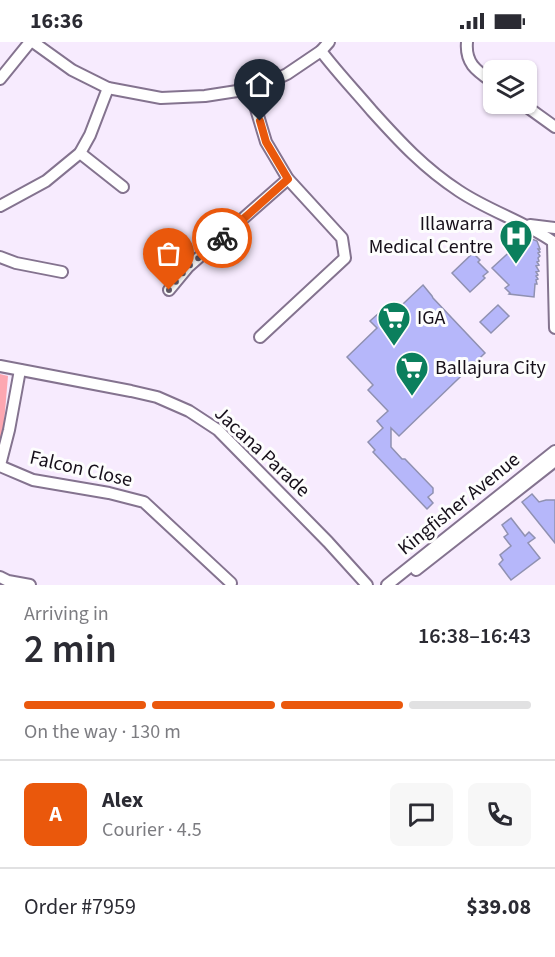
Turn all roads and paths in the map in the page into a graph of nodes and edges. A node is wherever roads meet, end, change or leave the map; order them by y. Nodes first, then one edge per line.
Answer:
1 (32, 42) edge
2 (329, 42) edge
3 (467, 42) edge
4 (321, 51) junction
5 (483, 75) edge
6 (0, 79) edge
7 (108, 88) junction
8 (250, 89) junction
9 (537, 114) edge
10 (555, 127) edge
11 (80, 153) junction
12 (288, 179) junction
13 (123, 187) dead end
14 (0, 206) edge
15 (527, 225) junction
16 (555, 228) edge
17 (553, 243) edge
18 (0, 257) edge
19 (555, 271) edge
20 (62, 272) dead end
21 (169, 290) dead end
22 (555, 328) edge
23 (260, 337) dead end
24 (0, 366) edge
25 (20, 370) junction
26 (555, 451) edge
27 (555, 461) edge
28 (0, 465) edge
29 (5, 581) edge
30 (231, 583) dead end
31 (30, 585) edge
32 (367, 585) edge
33 (387, 585) edge
34 (398, 585) edge

1 - 6 street
1 - 7 street
2 - 4 street
3 - 5 street
4 - 8 street
4 - 15 street
7 - 8 street
7 - 11 street
8 - 12 street
9 - 10 street
11 - 13 street
11 - 14 street
12 - 21 street
12 - 23 street
15 - 16 street
15 - 17 street
16 - 17 street
17 - 19 street
18 - 20 street
19 - 22 street
24 - 25 street, Jacana Parade
25 - 28 street
25 - 32 street, Jacana Parade
26 - 33 street, Kingfisher Avenue
27 - 34 street, Kingfisher Avenue
28 - 30 street, Falcon Close
29 - 31 street

